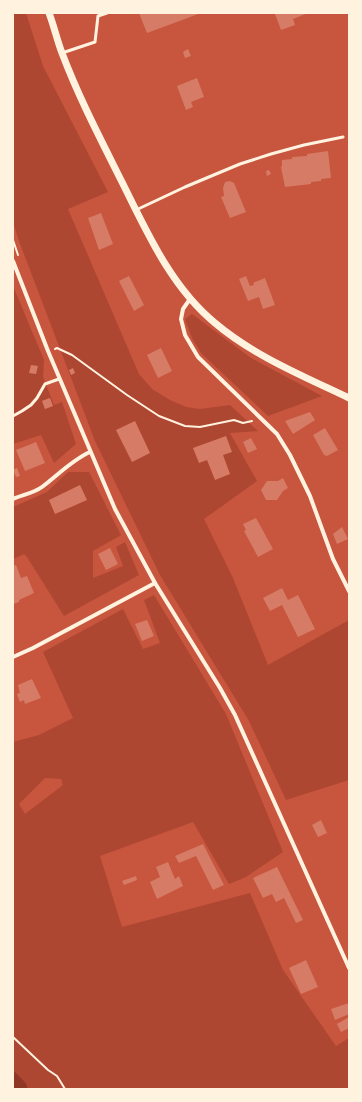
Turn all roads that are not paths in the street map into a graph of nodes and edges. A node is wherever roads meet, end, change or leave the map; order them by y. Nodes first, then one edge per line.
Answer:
1 (49, 13) edge
2 (107, 13) edge
3 (62, 53) junction
4 (343, 137) dead end
5 (136, 210) junction
6 (13, 261) edge
7 (190, 299) junction
8 (59, 379) junction
9 (349, 398) edge
10 (13, 416) edge
11 (90, 452) junction
12 (13, 499) edge
13 (155, 583) junction
14 (349, 591) edge
15 (13, 657) edge
16 (349, 968) edge

1 - 3 street
2 - 3 lane
3 - 5 street
4 - 5 lane
5 - 7 street
6 - 8 street
7 - 9 street
7 - 14 street
8 - 10 lane
8 - 11 street
11 - 12 street
11 - 13 street
13 - 15 street
13 - 16 street

